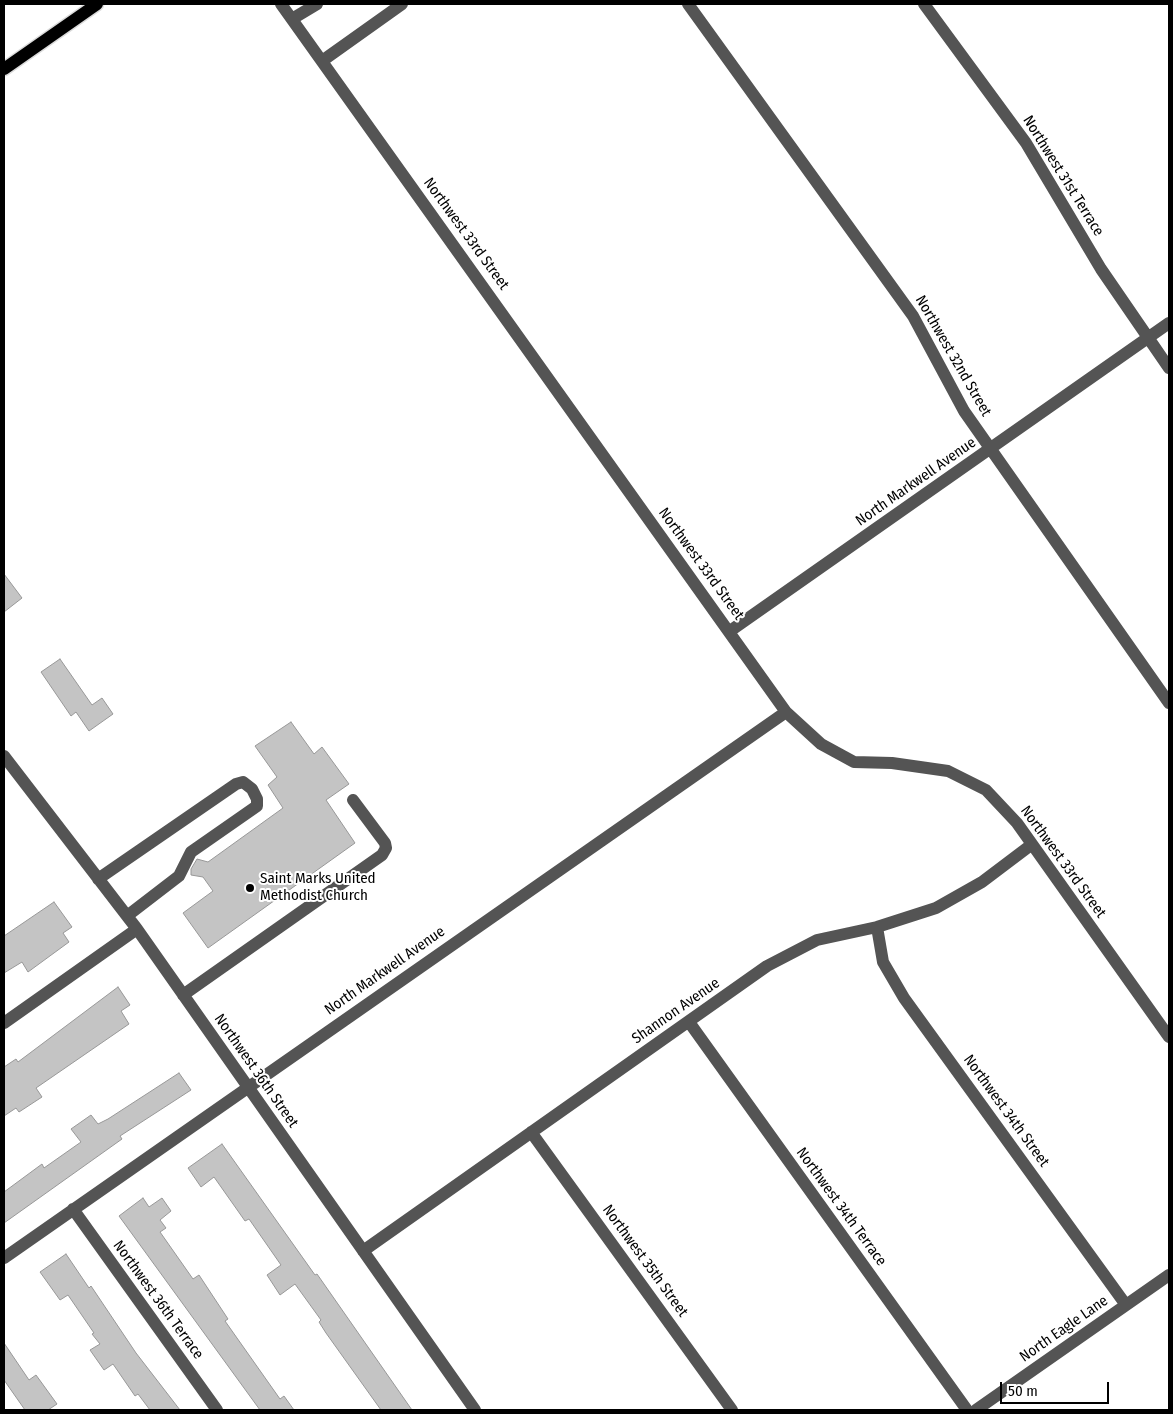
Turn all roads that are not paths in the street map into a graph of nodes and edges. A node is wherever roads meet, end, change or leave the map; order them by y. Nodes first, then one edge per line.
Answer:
1 (97, 4) edge
2 (281, 4) edge
3 (317, 4) edge
4 (402, 4) edge
5 (688, 4) edge
6 (924, 4) edge
7 (292, 19) junction
8 (322, 61) junction
9 (4, 69) edge
10 (1169, 323) edge
11 (1148, 338) junction
12 (1169, 368) edge
13 (990, 451) junction
14 (730, 631) junction
15 (1169, 703) edge
16 (786, 712) junction
17 (4, 756) edge
18 (353, 800) dead end
19 (1031, 845) junction
20 (98, 879) junction
21 (127, 916) junction
22 (877, 927) junction
23 (137, 929) junction
24 (183, 995) junction
25 (689, 1022) junction
26 (4, 1023) edge
27 (1169, 1037) edge
28 (248, 1087) junction
29 (531, 1132) junction
30 (73, 1209) junction
31 (363, 1251) junction
32 (4, 1258) edge
33 (1169, 1275) edge
34 (1126, 1305) junction
35 (217, 1410) edge
36 (475, 1410) edge
37 (732, 1410) edge
38 (967, 1410) edge
39 (976, 1410) edge

1 - 9 main road
2 - 7 street, Northwest 33rd Street
3 - 7 street
4 - 8 street
5 - 13 street, Northwest 32nd Street
6 - 11 street, Northwest 31st Terrace
7 - 8 street, Northwest 33rd Street
8 - 14 street, Northwest 33rd Street
10 - 11 street, North Markwell Avenue
11 - 12 street, Northwest 31st Terrace
11 - 13 street, North Markwell Avenue
13 - 14 street, North Markwell Avenue
13 - 15 street, Northwest 32nd Street
14 - 16 street, Northwest 33rd Street
16 - 19 street, Northwest 33rd Street
16 - 28 street, North Markwell Avenue
17 - 20 street, Northwest 36th Street
18 - 24 street
19 - 22 street, Shannon Avenue
19 - 27 street, Northwest 33rd Street
20 - 21 street, Northwest 36th Street
20 - 21 street
21 - 23 street, Northwest 36th Street
22 - 25 street, Shannon Avenue
22 - 34 street, Northwest 34th Street
23 - 24 street, Northwest 36th Street
23 - 26 street
24 - 28 street, Northwest 36th Street
25 - 29 street, Shannon Avenue
25 - 38 street, Northwest 34th Terrace
28 - 30 street, North Markwell Avenue
28 - 31 street, Northwest 36th Street
29 - 31 street, Shannon Avenue
29 - 37 street, Northwest 35th Street
30 - 32 street, North Markwell Avenue
30 - 35 street, Northwest 36th Terrace
31 - 36 street, Northwest 36th Street
33 - 34 street, North Eagle Lane
34 - 39 street, North Eagle Lane

